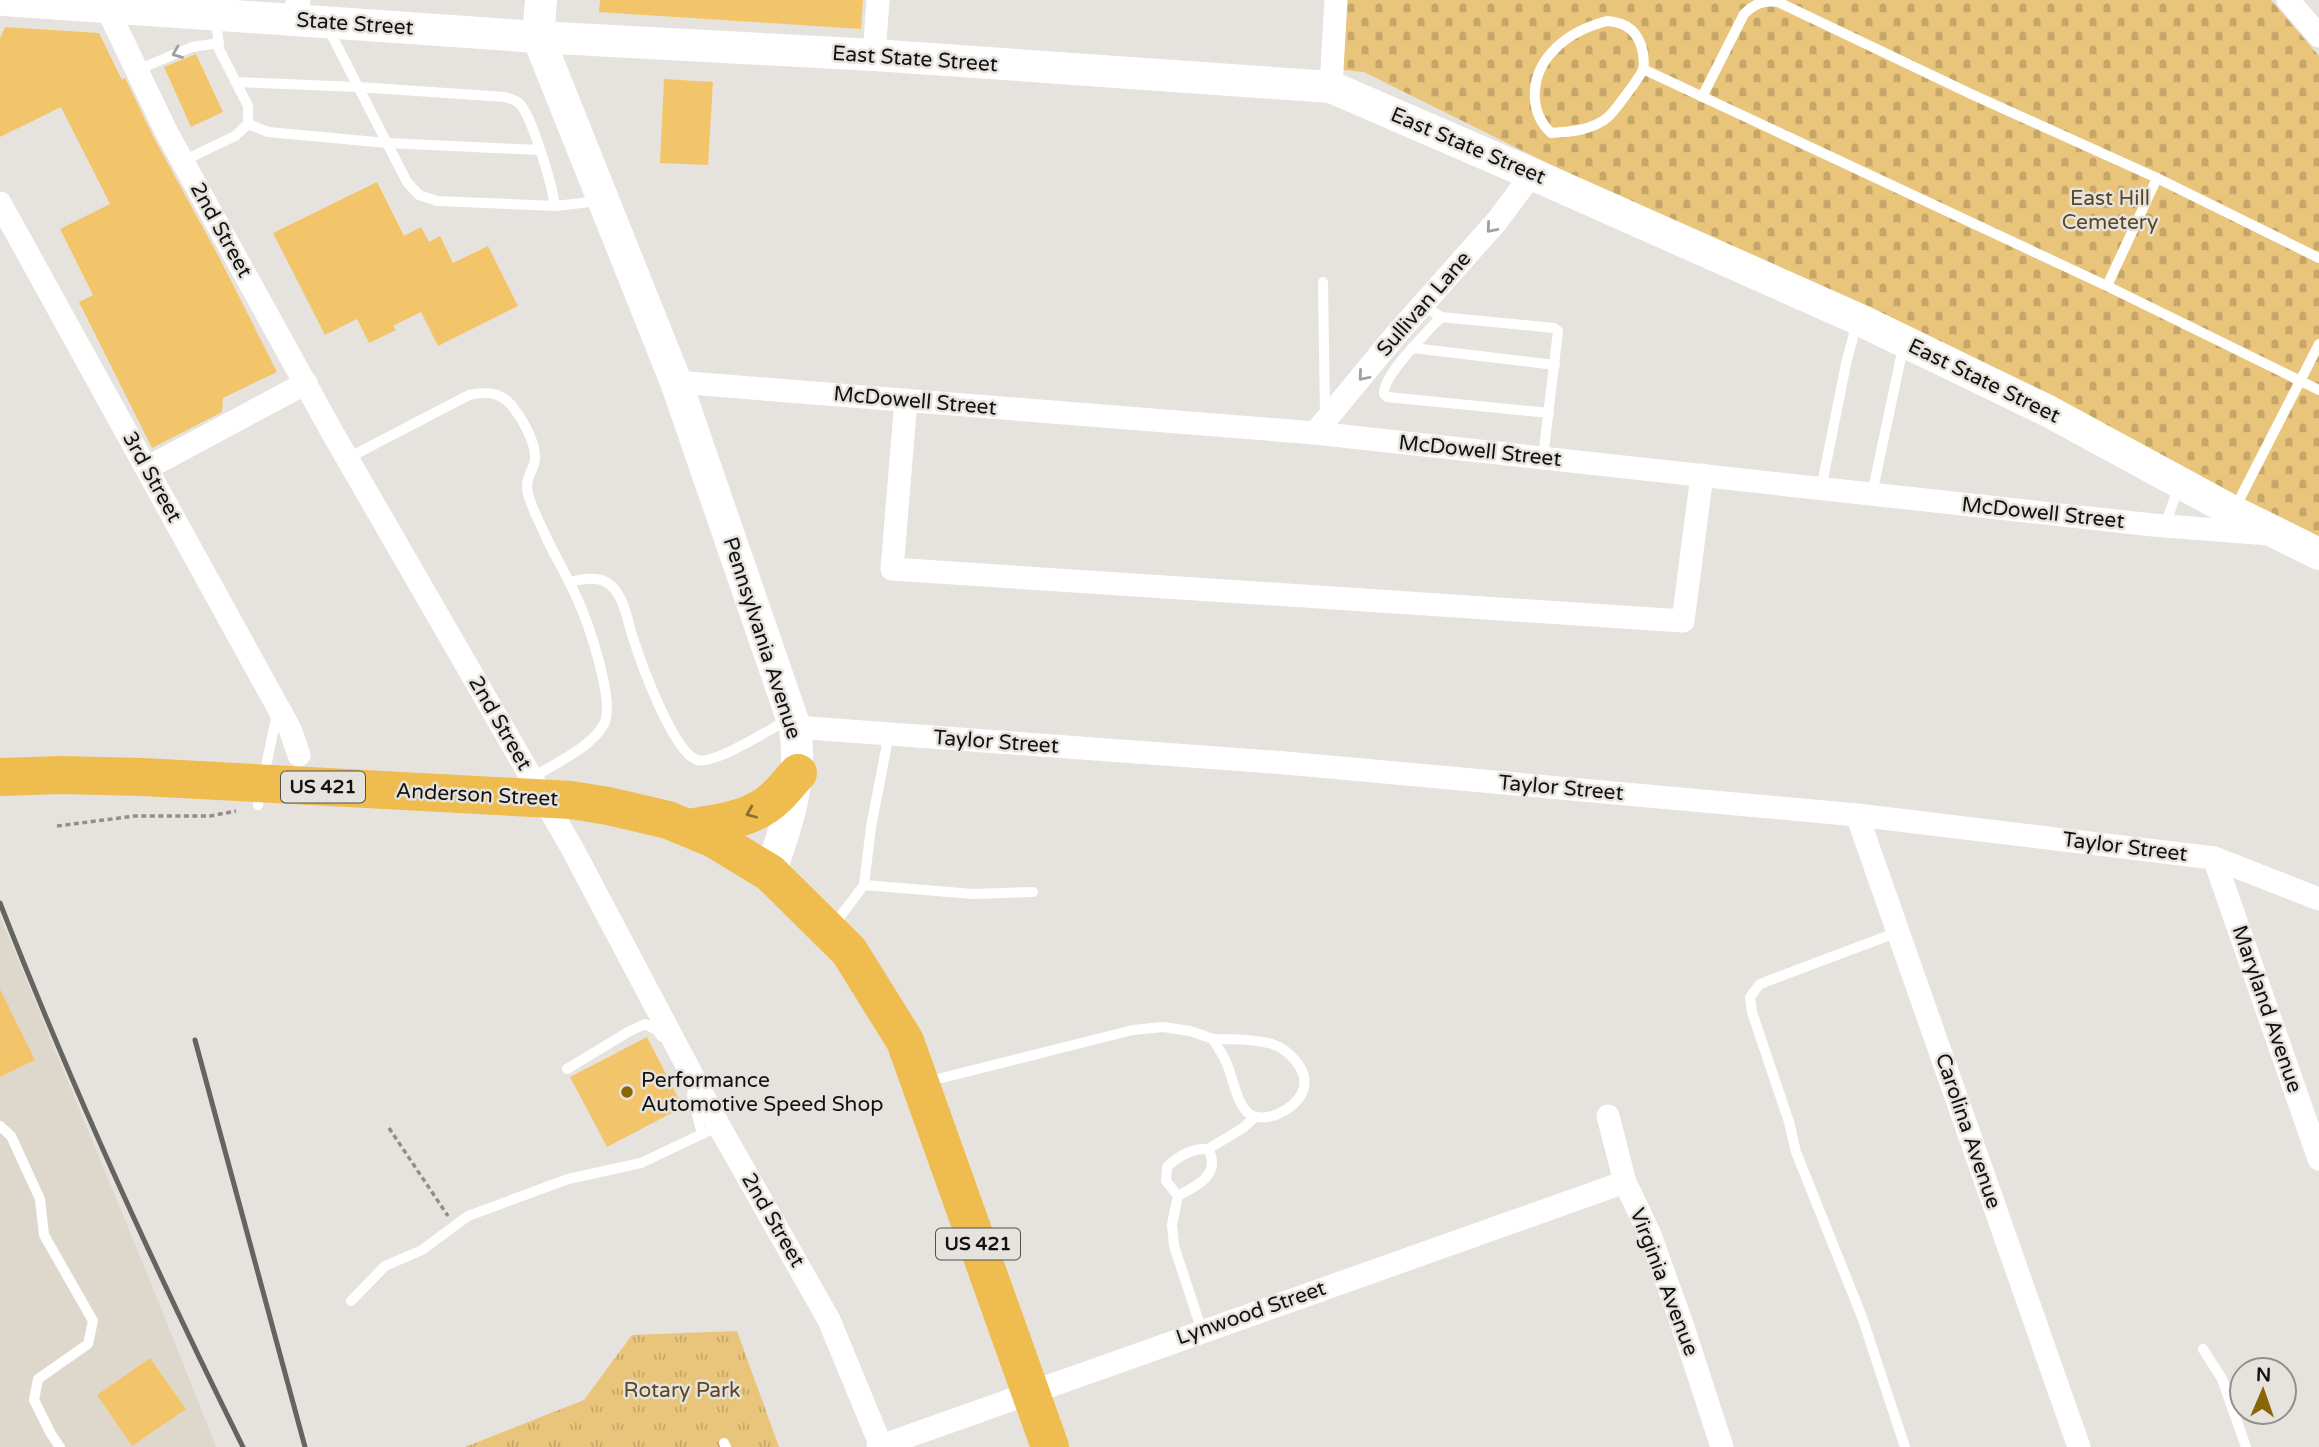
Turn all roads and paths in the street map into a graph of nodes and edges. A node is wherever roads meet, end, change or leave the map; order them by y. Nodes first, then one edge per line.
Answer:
1 (4, 0) edge
2 (541, 0) edge
3 (878, 0) edge
4 (1336, 0) edge
5 (2288, 0) edge
6 (105, 4) edge
7 (295, 10) edge
8 (218, 19) edge
9 (325, 22) junction
10 (2319, 36) edge
11 (538, 37) junction
12 (874, 55) junction
13 (1643, 69) junction
14 (137, 70) junction
15 (236, 82) junction
16 (358, 87) junction
17 (1331, 87) junction
18 (1702, 97) junction
19 (248, 124) junction
20 (387, 143) junction
21 (539, 150) junction
22 (183, 161) junction
23 (1532, 174) junction
24 (2157, 178) junction
25 (603, 200) junction
26 (0, 202) edge
27 (555, 206) junction
28 (2319, 258) edge
29 (1323, 282) dead end
30 (2107, 286) junction
31 (1432, 312) junction
32 (1858, 320) junction
33 (1904, 342) junction
34 (2319, 344) edge
35 (1413, 348) junction
36 (1555, 365) junction
37 (2301, 381) junction
38 (676, 382) junction
39 (306, 383) junction
40 (2319, 390) edge
41 (906, 400) junction
42 (1549, 414) junction
43 (1320, 427) junction
44 (348, 458) junction
45 (1543, 458) junction
46 (147, 468) junction
47 (1702, 475) junction
48 (2180, 482) junction
49 (1821, 489) junction
50 (1872, 494) junction
51 (2234, 512) junction
52 (2165, 526) junction
53 (2282, 535) junction
54 (2319, 554) edge
55 (569, 582) junction
56 (278, 707) junction
57 (793, 723) junction
58 (889, 734) junction
59 (299, 755) dead end
60 (798, 773) junction
61 (0, 777) edge
62 (532, 778) junction
63 (258, 804) joint
64 (1857, 815) junction
65 (57, 826) dead end
66 (690, 828) junction
67 (2214, 858) junction
68 (770, 873) junction
69 (864, 885) junction
70 (1033, 892) dead end
71 (2319, 899) edge
72 (829, 931) junction
73 (1898, 932) junction
74 (647, 993) junction
75 (645, 1024) junction
76 (1213, 1039) junction
77 (567, 1069) dead end
78 (920, 1084) junction
79 (1608, 1116) dead end
80 (1255, 1117) junction
81 (0, 1126) edge
82 (389, 1128) dead end
83 (710, 1130) junction
84 (1208, 1149) junction
85 (2319, 1160) edge
86 (1625, 1181) junction
87 (1178, 1196) junction
88 (450, 1228) junction
89 (351, 1301) dead end
90 (1202, 1331) junction
91 (2203, 1349) dead end
92 (1030, 1392) junction
93 (60, 1447) edge
94 (880, 1447) edge
95 (1050, 1447) edge
96 (1722, 1447) edge
97 (1905, 1447) edge
98 (2079, 1447) edge
99 (2246, 1447) edge

1 - 6 street, State Street
2 - 11 street
3 - 12 street
4 - 17 street
5 - 10 street
6 - 8 street, State Street
6 - 14 street, 2nd Street
7 - 8 street, State Street
7 - 9 street, State Street
8 -> 14 lane
8 - 15 lane
9 - 11 street, State Street
9 - 16 lane
11 - 12 street, East State Street
11 - 25 street, Pennsylvania Avenue
12 - 17 street, East State Street
13 - 13 lane
13 - 18 lane
14 - 22 street, 2nd Street
15 - 16 lane
15 - 19 lane
16 - 20 lane
16 - 21 lane
17 - 23 street, East State Street
18 - 24 lane
18 - 30 lane
19 - 20 lane
19 - 22 lane
20 - 21 lane
20 - 27 lane
21 - 27 lane
22 - 39 street, 2nd Street
23 -> 31 street, Sullivan Lane
23 - 32 street, East State Street
24 - 28 lane
24 - 30 lane
25 - 27 lane
25 - 38 street, Pennsylvania Avenue
26 - 46 street, 3rd Street
29 - 43 lane
30 - 37 lane
31 - 35 lane
31 - 36 lane
31 -> 43 street, Sullivan Lane
32 - 33 street, East State Street
32 - 49 lane
33 - 48 street, East State Street
33 - 50 lane
34 - 37 lane
35 - 36 lane
35 - 42 lane
36 - 42 lane
37 - 40 lane
37 - 51 lane
38 - 41 street, McDowell Street
38 - 57 street, Pennsylvania Avenue
39 - 44 street, 2nd Street
39 - 46 street
41 - 43 street, McDowell Street
41 - 47 street
42 - 45 lane
43 - 45 street, McDowell Street
44 - 55 lane
44 - 62 street, 2nd Street
45 - 47 street, McDowell Street
46 - 56 street, 3rd Street
47 - 49 street, McDowell Street
48 - 51 street, East State Street
48 - 52 lane
49 - 50 street, McDowell Street
50 - 52 street, McDowell Street
51 - 53 street, East State Street
52 - 53 street, McDowell Street
53 - 54 street, East State Street
55 - 57 lane
55 - 62 lane
56 - 59 street, 3rd Street
56 - 63 lane
57 - 58 street, Taylor Street
57 - 60 street, Pennsylvania Avenue
58 - 64 street, Taylor Street
58 - 69 lane
60 -> 66 highway
60 - 68 street, Pennsylvania Avenue
61 - 66 highway, Anderson Street / US 421
62 - 74 street, 2nd Street
63 - 65 path
64 - 67 street, Taylor Street
64 - 73 street, Carolina Avenue
66 - 68 highway, Anderson Street / US 421
67 - 71 street, Taylor Street
67 - 85 street, Maryland Avenue
68 - 72 highway, US 421
69 - 70 lane
69 - 72 lane
72 - 78 highway, US 421
73 - 97 lane
73 - 98 street, Carolina Avenue
74 - 75 lane
74 - 83 street, 2nd Street
75 - 77 lane
75 - 83 lane
76 - 78 lane
76 - 80 lane
76 - 80 lane
78 - 92 highway, US 421
79 - 86 street, Virginia Avenue
80 - 84 lane
81 - 93 lane
82 - 88 path
83 - 88 lane
83 - 94 street, 2nd Street
84 - 87 lane
84 - 87 lane
86 - 90 street, Lynwood Street
86 - 96 street, Virginia Avenue
87 - 90 lane
88 - 89 lane
90 - 92 street, Lynwood Street
91 - 99 lane
92 - 94 street, Lynwood Street
92 - 95 highway, US 421

